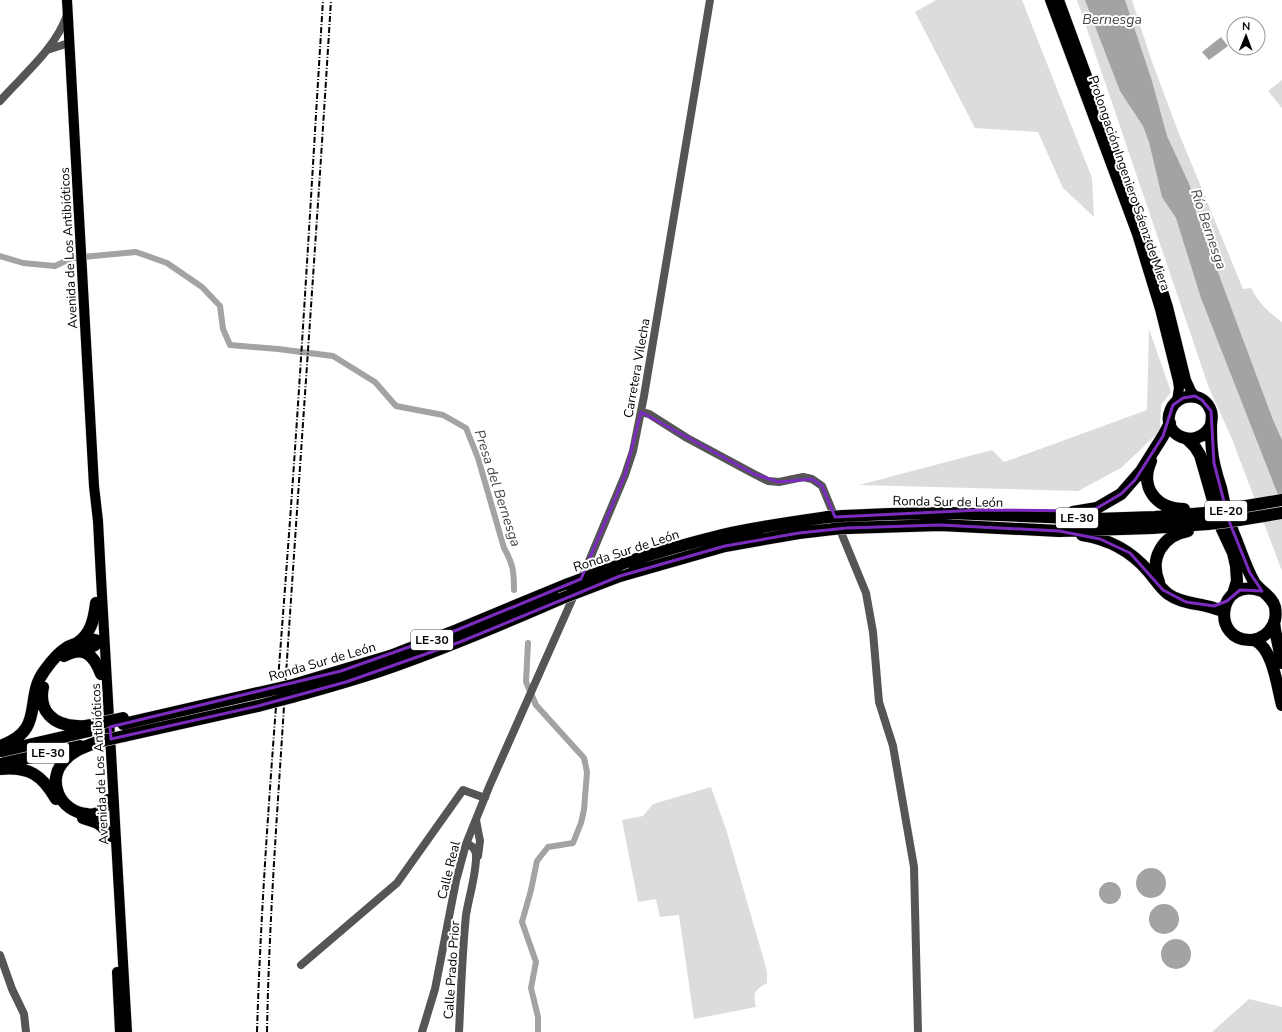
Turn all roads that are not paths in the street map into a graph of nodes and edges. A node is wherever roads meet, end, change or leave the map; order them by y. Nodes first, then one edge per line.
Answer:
1 (67, 0) edge
2 (710, 0) edge
3 (1050, 0) edge
4 (1059, 0) edge
5 (68, 14) junction
6 (69, 43) junction
7 (46, 50) junction
8 (0, 100) edge
9 (1195, 396) junction
10 (1177, 401) junction
11 (641, 412) junction
12 (1170, 423) junction
13 (1211, 425) junction
14 (1183, 438) junction
15 (94, 494) junction
16 (1282, 500) edge
17 (948, 513) junction
18 (1282, 513) edge
19 (1206, 515) junction
20 (845, 522) junction
21 (1059, 531) junction
22 (101, 578) junction
23 (1160, 587) junction
24 (1262, 591) junction
25 (1228, 602) junction
26 (96, 604) junction
27 (1274, 622) junction
28 (83, 638) junction
29 (1254, 640) junction
30 (98, 641) junction
31 (82, 651) junction
32 (1282, 663) edge
33 (101, 674) junction
34 (293, 691) junction
35 (108, 702) junction
36 (1282, 705) edge
37 (519, 720) joint
38 (96, 727) junction
39 (110, 731) junction
40 (97, 742) junction
41 (0, 746) edge
42 (0, 751) edge
43 (0, 764) edge
44 (0, 769) edge
45 (485, 798) junction
46 (108, 800) joint
47 (101, 818) junction
48 (476, 820) junction
49 (470, 835) junction
50 (110, 836) joint
51 (480, 841) junction
52 (466, 844) junction
53 (476, 863) junction
54 (121, 912) junction
55 (0, 955) edge
56 (117, 958) junction
57 (301, 965) dead end
58 (127, 1019) junction
59 (26, 1032) edge
60 (121, 1032) edge
61 (127, 1032) edge
62 (422, 1032) edge
63 (459, 1032) edge
64 (918, 1032) edge

1 - 5 main road, Avenida de Los Antibióticos
2 - 11 street, Carretera Vilecha
3 - 10 main road, Prolongación Ingeniero Sáenz de Miera
4 - 9 main road, Prolongación Ingeniero Sáenz de Miera
5 - 6 main road, Avenida de Los Antibióticos
5 - 7 street
6 - 7 street
6 - 15 main road, Avenida de Los Antibióticos
7 - 8 street
9 - 10 highway
9 - 13 highway
10 - 12 highway
11 - 37 street, Carretera Vilecha
11 - 64 street
12 - 14 highway
12 - 17 highway
13 - 14 highway
13 - 24 highway, LE-20
14 - 19 highway
14 - 25 highway, LE-20
15 - 22 main road, Avenida de Los Antibióticos
15 - 26 main road, Avenida de Los Antibióticos
16 - 19 highway, Ronda Sur de León / LE-30, bridge
17 - 19 highway, Ronda Sur de León / LE-30
17 - 20 highway, Ronda Sur de León / LE-30
18 - 19 highway, Ronda Sur de León / LE-30, bridge
19 - 21 highway, Ronda Sur de León / LE-30
19 - 23 highway
20 - 21 highway, Ronda Sur de León / LE-30
20 - 34 highway, Ronda Sur de León / LE-30, bridge
20 - 34 highway, Ronda Sur de León / LE-30, bridge
21 - 23 highway
22 - 30 main road
22 - 35 main road, Avenida de Los Antibióticos
23 - 25 highway
24 - 25 highway
24 - 27 highway
25 - 29 highway
26 - 28 highway
26 - 30 main road, Avenida de Los Antibióticos
27 - 29 highway
27 - 32 highway
28 - 30 highway
28 - 41 highway
29 - 36 highway
30 - 31 highway
30 - 33 main road, Avenida de Los Antibióticos
30 - 35 main road
31 - 33 highway
31 - 38 highway
33 - 46 main road, Avenida de Los Antibióticos
34 - 38 highway, Ronda Sur de León / LE-30, bridge
34 - 40 highway, Ronda Sur de León / LE-30, bridge
35 - 39 main road, Avenida de Los Antibióticos
37 - 45 street, Calle Real
38 - 42 highway, Ronda Sur de León / LE-30
39 - 47 main road
39 - 54 main road, Avenida de Los Antibióticos
40 - 43 highway, Ronda Sur de León / LE-30
40 - 47 highway
44 - 47 highway
45 - 48 street, Calle Real
45 - 57 street
46 - 47 highway
47 - 50 highway
47 - 54 main road
48 - 49 street, Calle Real
48 - 51 street, Calle Prado Prior
49 - 51 street
49 - 52 street, Calle Real
50 - 56 main road, Avenida de Los Antibióticos
51 - 53 street, Calle Prado Prior
52 - 53 street, Calle Prado Prior
52 - 62 street, Calle Real
53 - 63 street, Calle Prado Prior
54 - 58 main road, Avenida de Los Antibióticos
55 - 59 street
56 - 58 main road
56 - 60 main road, Avenida de Los Antibióticos
58 - 60 main road
58 - 61 main road, Avenida de Los Antibióticos

